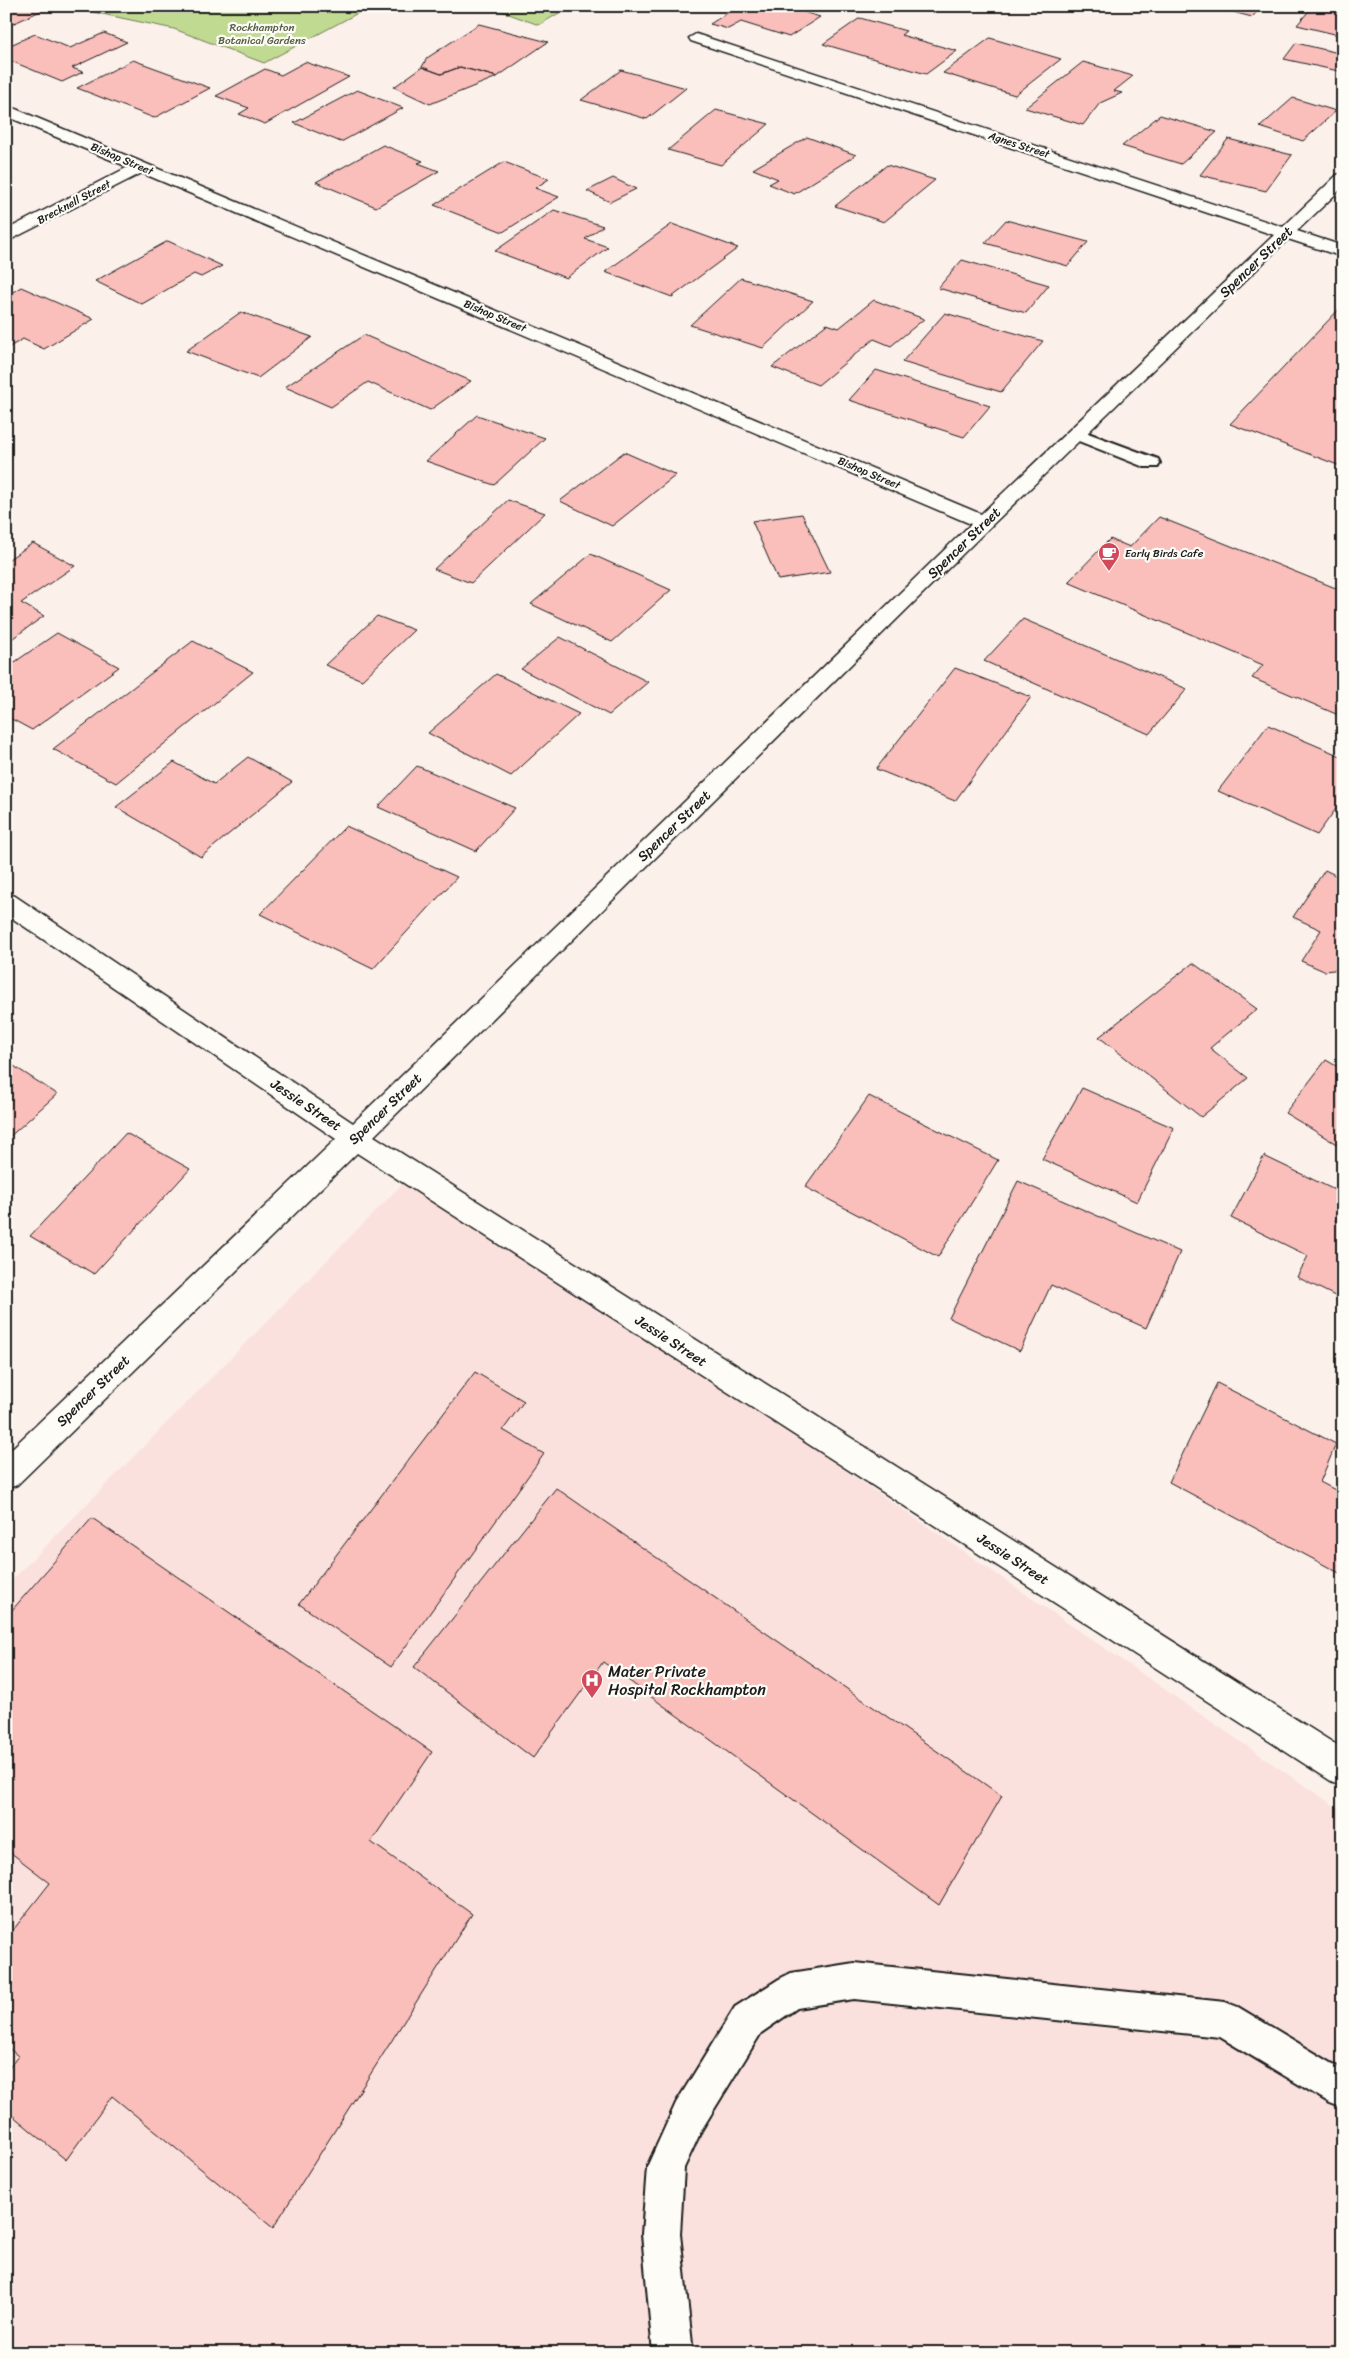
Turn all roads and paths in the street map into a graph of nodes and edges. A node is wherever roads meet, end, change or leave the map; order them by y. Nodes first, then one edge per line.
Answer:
1 (696, 38) dead end
2 (6, 110) edge
3 (141, 167) junction
4 (1343, 178) edge
5 (1286, 234) junction
6 (6, 237) edge
7 (1343, 252) edge
8 (1077, 434) junction
9 (1151, 463) dead end
10 (984, 522) junction
11 (6, 902) edge
12 (355, 1138) junction
13 (6, 1475) edge
14 (1343, 1769) edge
15 (1343, 2090) edge
16 (672, 2353) edge

1 - 5 street, Agnes Street
2 - 3 street, Bishop Street
3 - 6 street, Brecknell Street
3 - 10 street, Bishop Street
4 - 5 street, Spencer Street
5 - 7 street, Agnes Street
5 - 8 street, Spencer Street
8 - 9 lane
8 - 10 street, Spencer Street
10 - 12 street, Spencer Street
11 - 12 street, Jessie Street
12 - 13 street, Spencer Street
12 - 14 street, Jessie Street
15 - 16 lane

